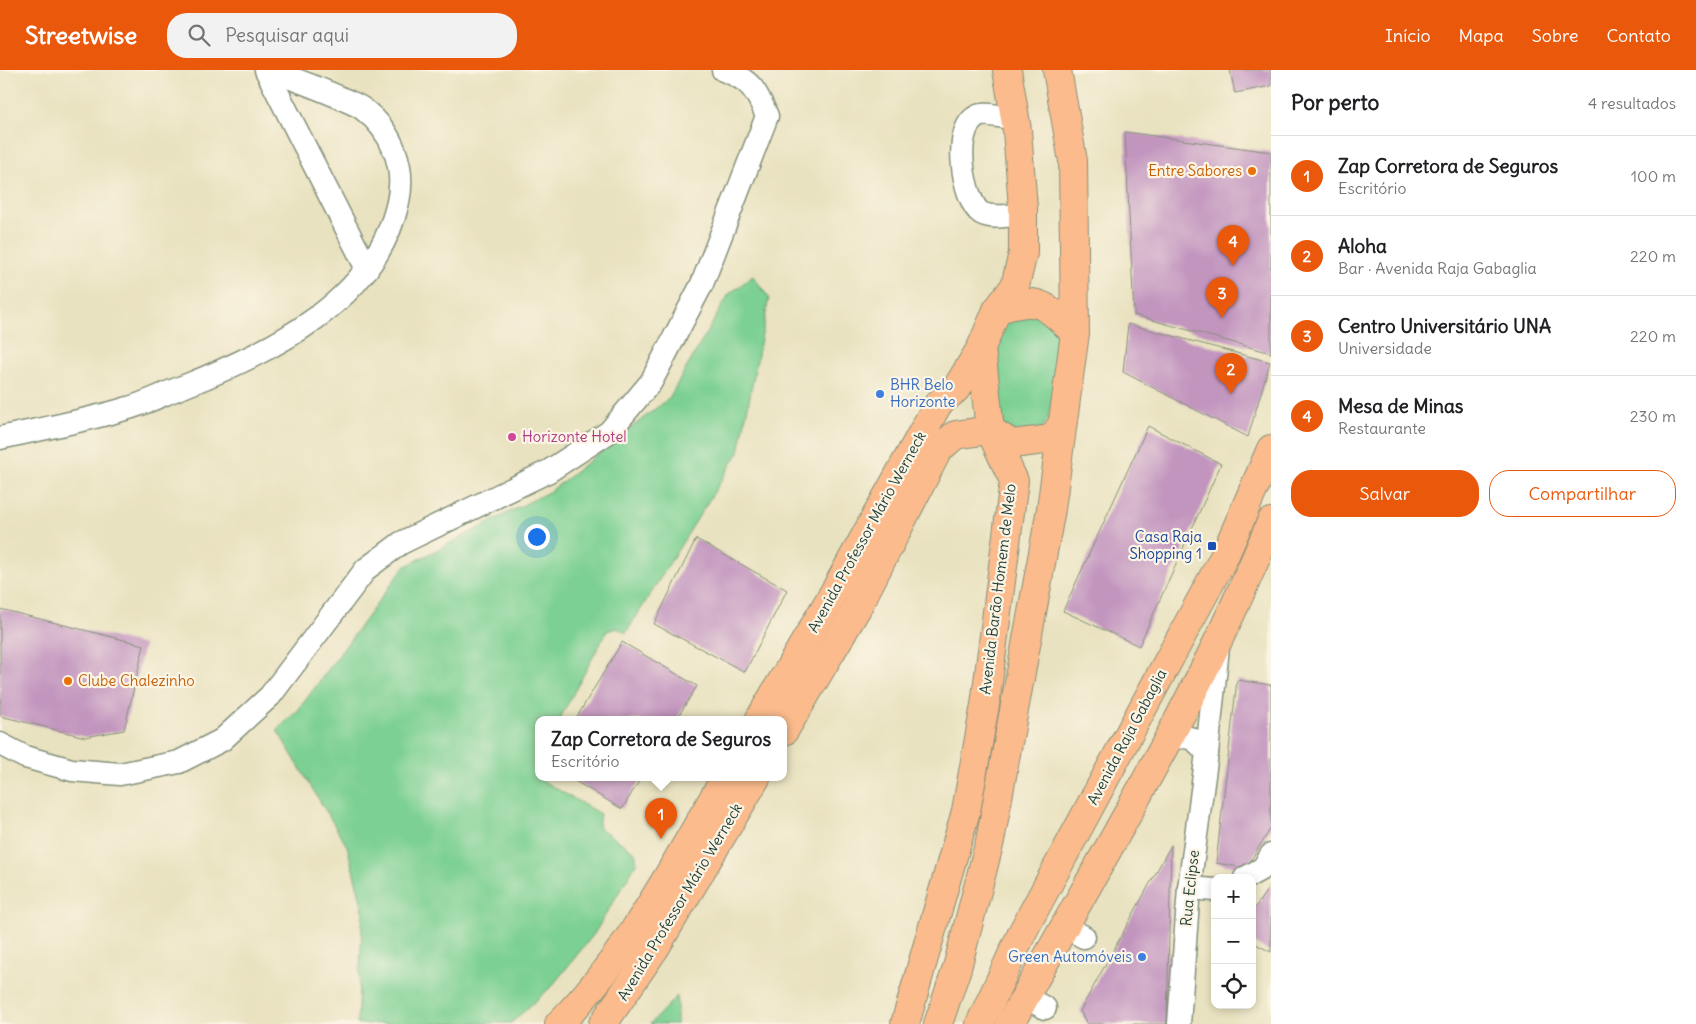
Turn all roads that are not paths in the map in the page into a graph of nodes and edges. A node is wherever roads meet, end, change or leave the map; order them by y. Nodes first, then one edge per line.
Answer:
1 (268, 70) edge
2 (723, 70) edge
3 (1007, 70) edge
4 (1058, 70) edge
5 (1015, 117) junction
6 (1023, 215) junction
7 (367, 269) junction
8 (997, 310) junction
9 (1075, 333) junction
10 (981, 348) junction
11 (1062, 424) junction
12 (990, 430) junction
13 (0, 438) edge
14 (1271, 449) edge
15 (1271, 522) edge
16 (838, 587) junction
17 (856, 608) junction
18 (1218, 642) junction
19 (761, 716) edge
20 (787, 726) edge
21 (1168, 739) junction
22 (0, 744) edge
23 (1208, 753) junction
24 (723, 781) edge
25 (754, 781) edge
26 (1271, 855) edge
27 (1252, 874) edge
28 (1189, 888) junction
29 (1211, 890) edge
30 (559, 1024) edge
31 (603, 1024) edge
32 (905, 1024) edge
33 (938, 1024) edge
34 (980, 1024) edge
35 (1010, 1024) edge
36 (1179, 1024) edge

1 - 7 street
1 - 7 street
2 - 22 street
3 - 5 main road, Avenida Barão Homem de Melo
4 - 9 main road, Avenida Barão Homem de Melo
5 - 6 main road, Avenida Barão Homem de Melo
5 - 6 street
6 - 8 main road, Avenida Barão Homem de Melo
7 - 13 street
8 - 9 main road
8 - 10 main road, Avenida Barão Homem de Melo
9 - 11 main road, Avenida Barão Homem de Melo
10 - 12 main road, Avenida Barão Homem de Melo
10 - 16 main road, Avenida Professor Mário Werneck
11 - 12 main road
11 - 33 main road, Avenida Barão Homem de Melo
12 - 17 main road, Avenida Professor Mário Werneck
12 - 32 main road, Avenida Barão Homem de Melo
14 - 34 main road, Avenida Raja Gabaglia
15 - 18 main road
16 - 17 main road
16 - 19 main road, Avenida Professor Mário Werneck
17 - 20 main road, Avenida Professor Mário Werneck
18 - 21 main road
18 - 23 street, Rua Eclipse
21 - 23 street
21 - 35 main road
23 - 28 street, Rua Eclipse
24 - 30 main road, Avenida Professor Mário Werneck
25 - 31 main road, Avenida Professor Mário Werneck
26 - 27 street
28 - 29 street
28 - 36 street, Rua Eclipse

